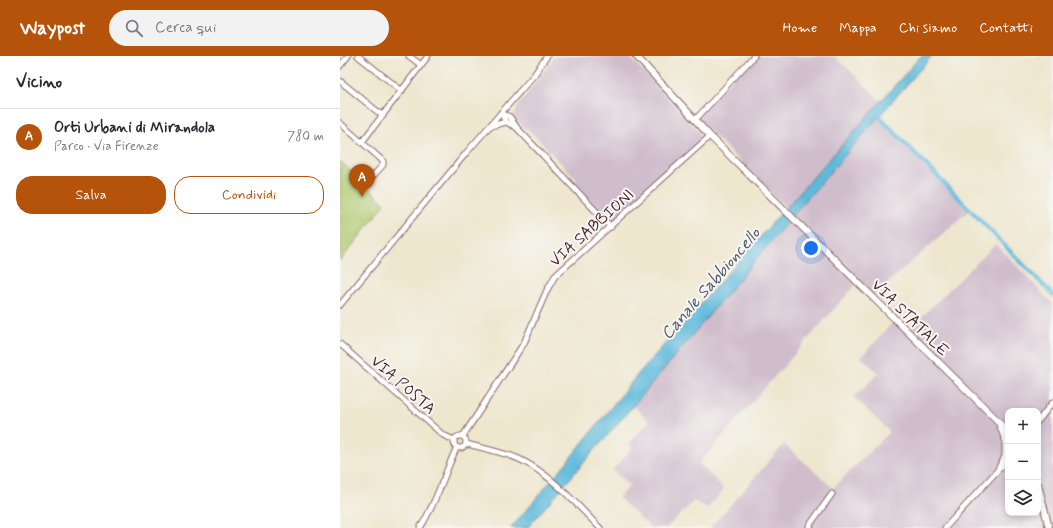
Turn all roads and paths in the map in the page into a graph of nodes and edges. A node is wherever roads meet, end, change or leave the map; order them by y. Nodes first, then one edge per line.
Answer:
1 (348, 56) edge
2 (358, 56) edge
3 (409, 56) edge
4 (428, 56) edge
5 (547, 56) edge
6 (636, 56) edge
7 (754, 56) edge
8 (421, 65) junction
9 (340, 66) edge
10 (340, 81) edge
11 (402, 91) junction
12 (512, 101) junction
13 (501, 113) junction
14 (383, 116) junction
15 (510, 117) junction
16 (695, 120) junction
17 (506, 122) junction
18 (340, 123) edge
19 (490, 126) junction
20 (516, 128) junction
21 (710, 136) junction
22 (362, 142) junction
23 (372, 177) dead end
24 (611, 227) junction
25 (340, 305) edge
26 (340, 344) edge
27 (1053, 402) edge
28 (1041, 417) edge
29 (998, 421) junction
30 (1005, 426) edge
31 (1005, 429) edge
32 (463, 436) junction
33 (454, 440) junction
34 (466, 444) junction
35 (1006, 444) edge
36 (456, 447) junction
37 (1005, 457) edge
38 (1005, 464) edge
39 (997, 471) junction
40 (832, 494) dead end
41 (1041, 496) edge
42 (420, 528) edge
43 (600, 528) edge
44 (811, 528) edge
45 (945, 528) edge
46 (1049, 528) edge

1 - 9 street
2 - 11 street
3 - 8 street
4 - 8 street
5 - 12 street
6 - 16 main road, VIA STATALE
7 - 16 street
8 - 11 street
10 - 14 street
11 - 14 street
12 - 13 street
12 - 15 street
13 - 15 street
13 - 17 street
13 - 19 street
14 - 22 street
15 - 20 street
16 - 21 main road, VIA STATALE
17 - 19 street
17 - 20 street
18 - 22 street
19 - 25 street
20 - 24 street
21 - 24 street, VIA SABBIONI
21 - 29 main road, VIA STATALE
22 - 23 street
24 - 32 street, VIA SABBIONI
26 - 33 street, VIA POSTA
27 - 28 street
29 - 30 street
29 - 31 main road, VIA STATALE
29 - 35 street
32 - 33 street
32 - 34 street
33 - 36 street
34 - 36 street
34 - 43 street
36 - 42 street
37 - 39 street
38 - 39 street
39 - 45 street
40 - 44 street
41 - 46 main road

